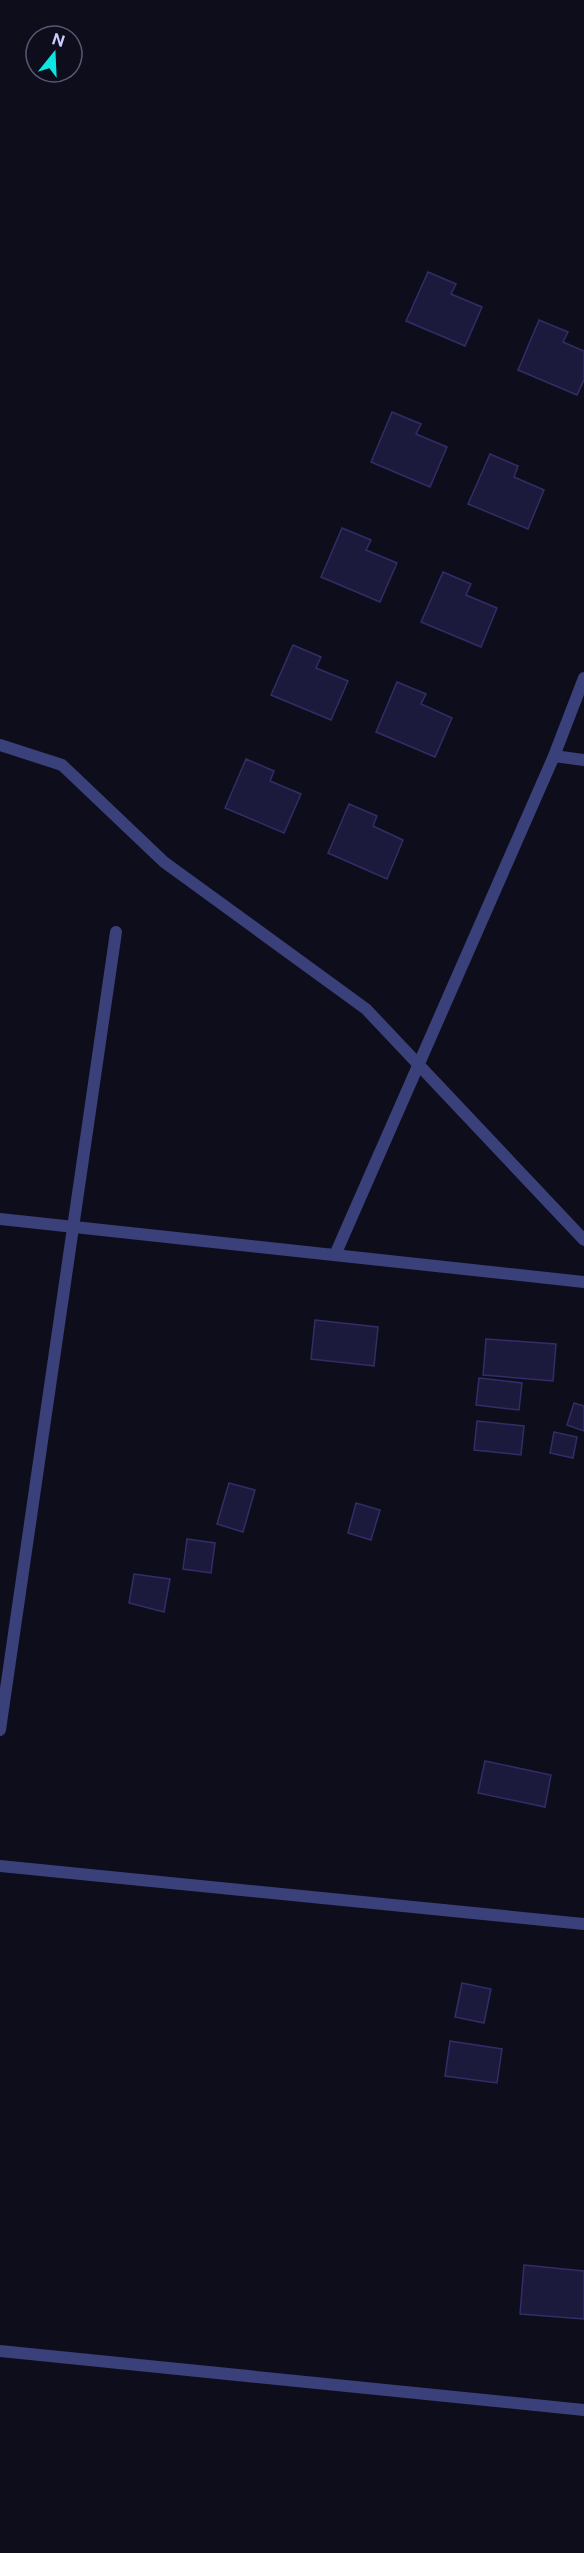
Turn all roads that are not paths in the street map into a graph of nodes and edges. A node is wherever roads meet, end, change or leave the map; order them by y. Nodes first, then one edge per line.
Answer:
1 (584, 678) edge
2 (0, 745) edge
3 (554, 756) junction
4 (584, 760) edge
5 (116, 932) dead end
6 (419, 1065) junction
7 (0, 1219) edge
8 (73, 1227) junction
9 (584, 1239) edge
10 (335, 1255) junction
11 (584, 1282) edge
12 (0, 1730) edge
13 (0, 1866) edge
14 (584, 1924) edge
15 (0, 2351) edge
16 (584, 2410) edge

1 - 3 street
2 - 6 street
3 - 4 street
3 - 6 street
5 - 8 street
6 - 9 street
6 - 10 street
7 - 8 street
8 - 10 street
8 - 12 street
10 - 11 street
13 - 14 street
15 - 16 street

